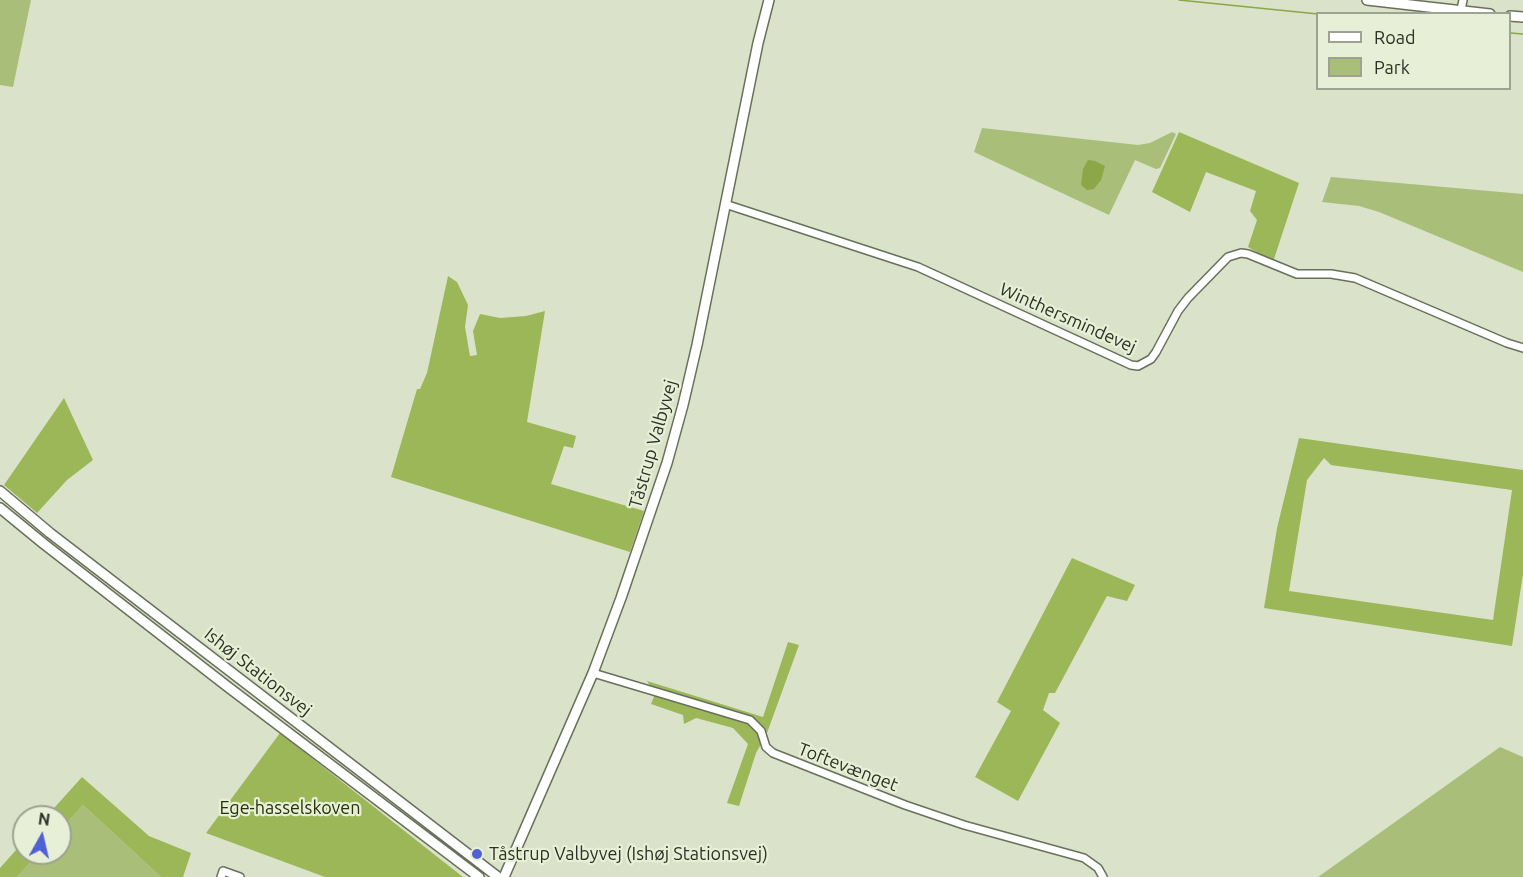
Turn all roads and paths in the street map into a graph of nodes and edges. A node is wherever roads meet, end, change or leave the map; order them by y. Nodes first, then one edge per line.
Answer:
1 (769, 0) edge
2 (1367, 0) edge
3 (1463, 0) edge
4 (1461, 10) junction
5 (1476, 12) edge
6 (725, 204) junction
7 (1523, 348) edge
8 (0, 491) edge
9 (0, 508) edge
10 (593, 672) junction
11 (220, 877) edge
12 (240, 877) edge
13 (479, 877) edge
14 (498, 877) edge
15 (504, 877) edge
16 (1103, 877) edge

1 - 6 main road, Tåstrup Valbyvej
2 - 4 main road
3 - 4 street
4 - 5 main road
6 - 7 street, Winthersmindevej
6 - 10 main road, Tåstrup Valbyvej
8 - 14 main road, Ishøj Stationsvej
9 - 13 main road, Ishøj Stationsvej
10 - 15 main road, Tåstrup Valbyvej
10 - 16 street, Toftevænget
11 - 12 street

